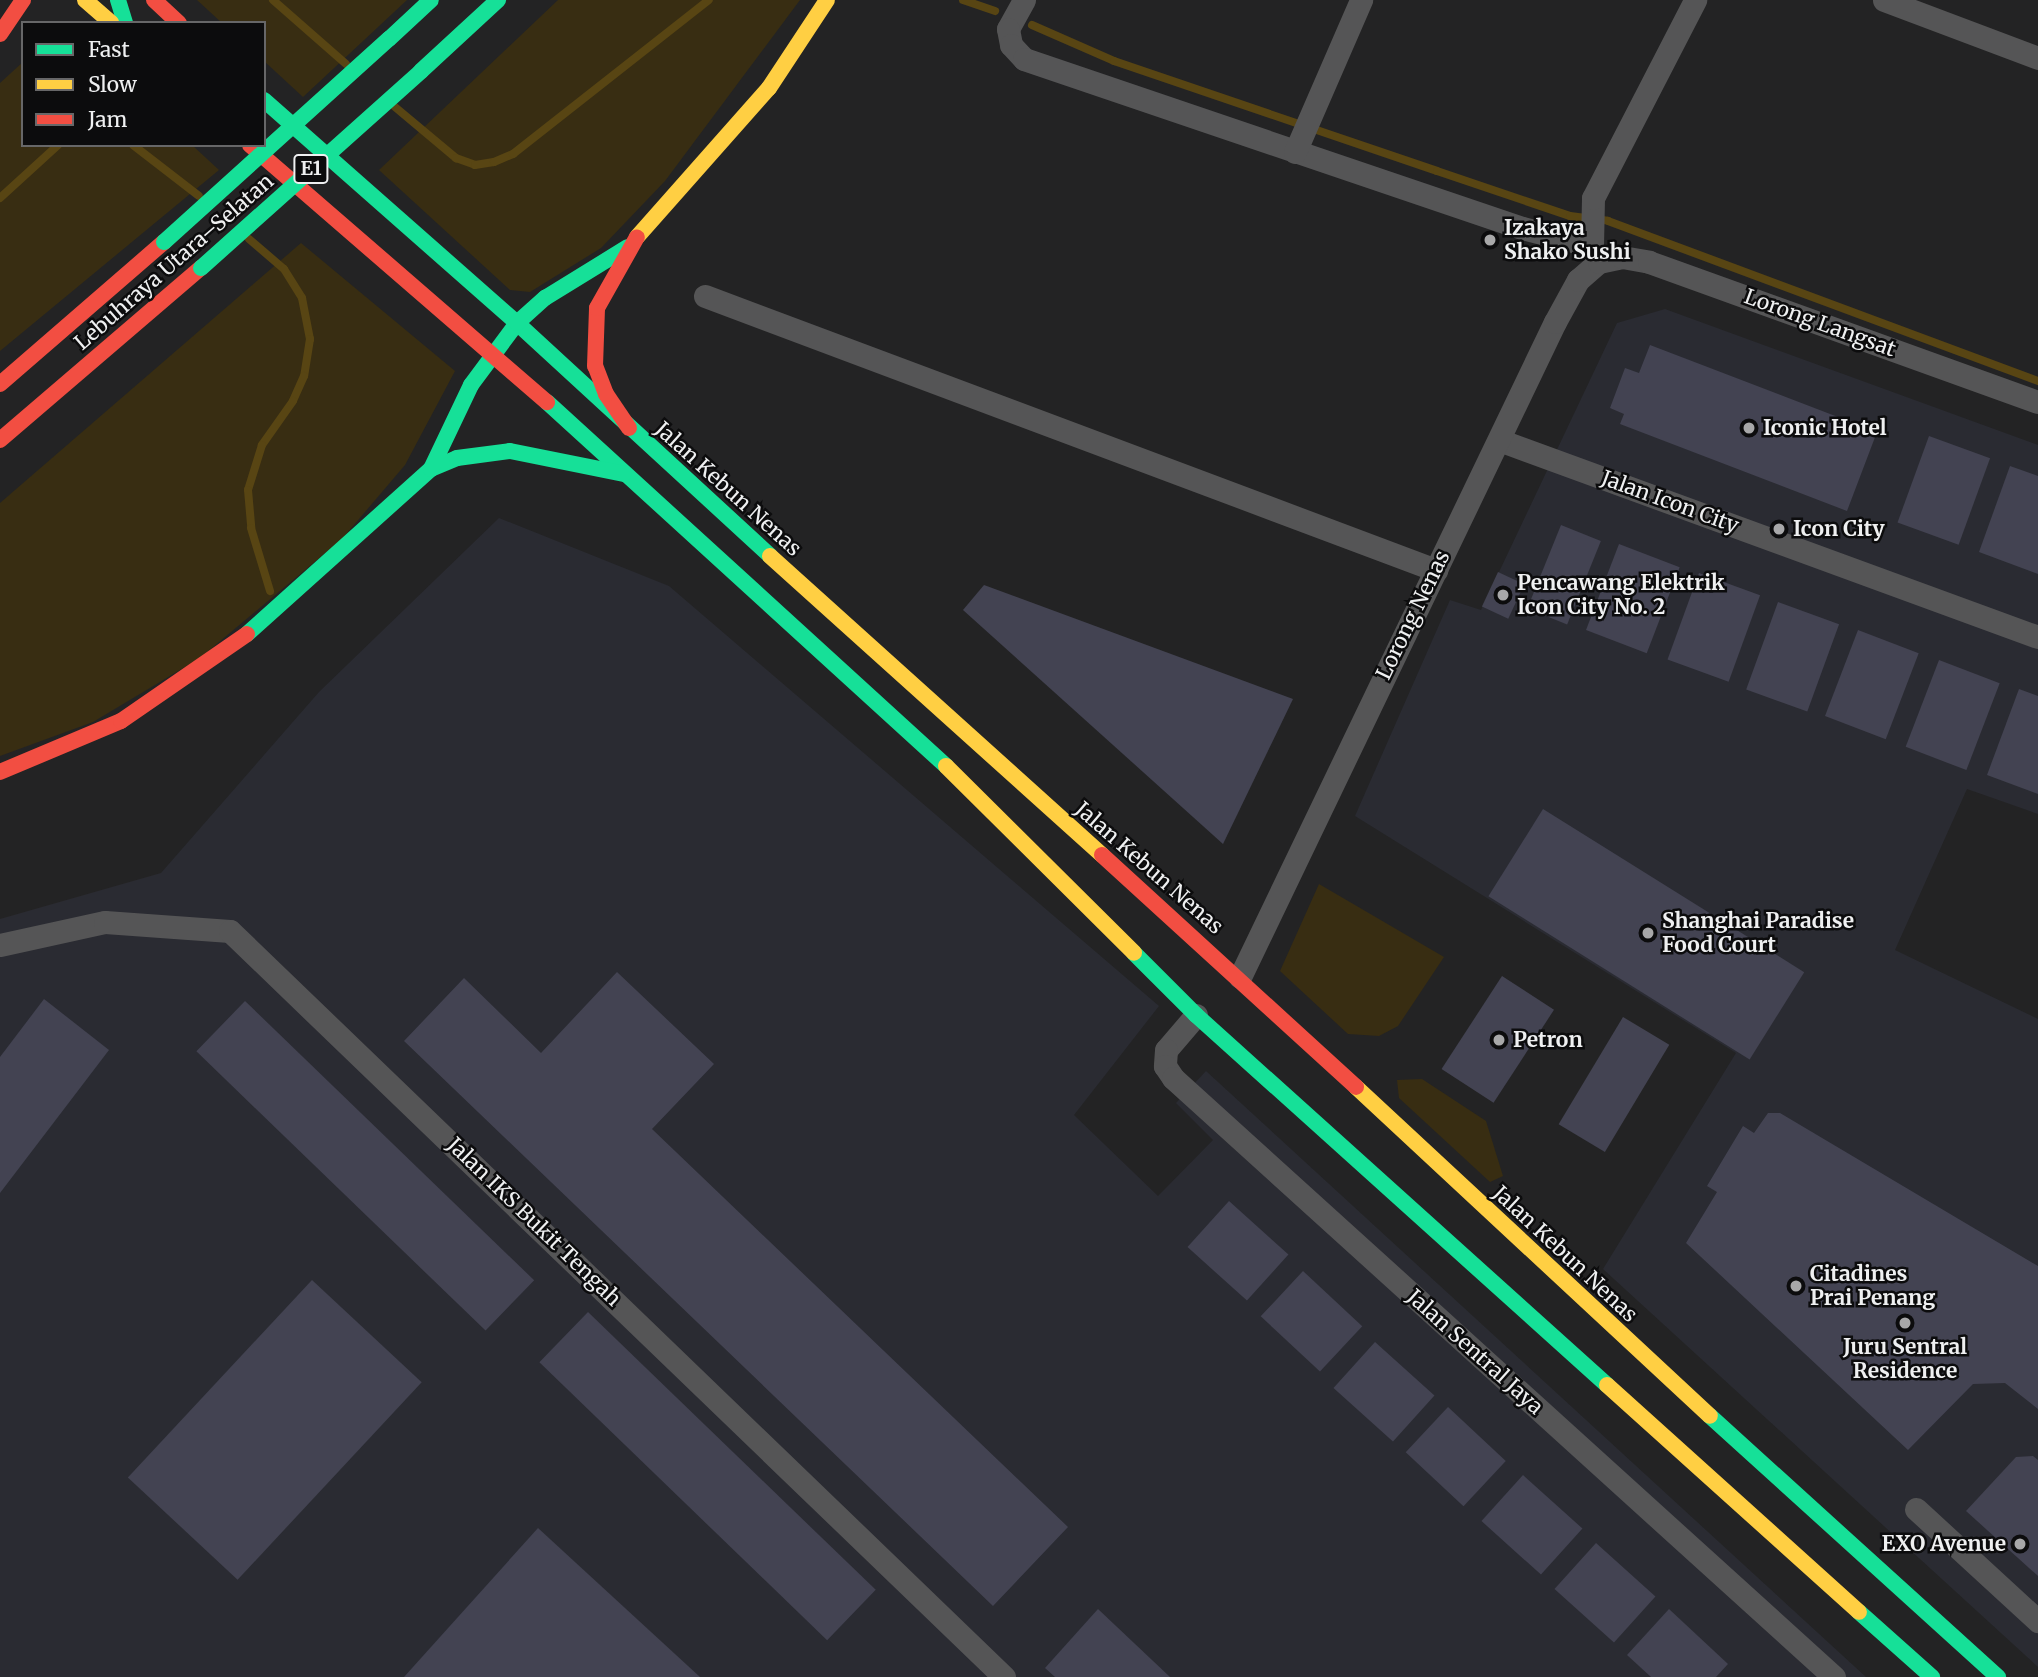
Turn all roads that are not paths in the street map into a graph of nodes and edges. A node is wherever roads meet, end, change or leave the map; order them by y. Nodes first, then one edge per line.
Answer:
1 (17, 0) edge
2 (23, 0) edge
3 (85, 0) edge
4 (118, 0) edge
5 (154, 0) edge
6 (431, 0) edge
7 (498, 0) edge
8 (827, 0) edge
9 (1024, 0) edge
10 (1362, 0) edge
11 (1695, 0) edge
12 (1884, 0) edge
13 (109, 21) edge
14 (124, 21) edge
15 (177, 21) edge
16 (0, 34) edge
17 (2038, 58) edge
18 (266, 102) edge
19 (1298, 146) junction
20 (252, 147) edge
21 (1594, 245) junction
22 (628, 247) junction
23 (705, 296) dead end
24 (517, 323) junction
25 (491, 352) junction
26 (0, 384) edge
27 (2038, 402) edge
28 (629, 428) junction
29 (0, 440) edge
30 (1499, 440) junction
31 (431, 469) junction
32 (624, 474) junction
33 (1436, 570) junction
34 (2038, 637) edge
35 (0, 772) edge
36 (0, 945) edge
37 (1240, 977) junction
38 (1196, 1015) junction
39 (1916, 1509) dead end
40 (2038, 1621) edge
41 (1004, 1677) edge
42 (1834, 1677) edge
43 (1932, 1677) edge
44 (1998, 1677) edge

1 - 16 main road
2 - 16 main road
3 - 13 main road
4 - 14 main road
5 - 15 main road
6 - 26 main road, Lebuhraya Utara–Selatan / E1, bridge
7 - 29 main road, Lebuhraya Utara–Selatan / E1, bridge
8 - 22 main road
9 - 19 street, Lorong Langsat
10 - 19 street
11 - 21 street
12 - 17 street
18 - 24 main road, Jalan Kebun Nenas
19 - 21 street, Lorong Langsat
20 - 25 main road
21 - 27 street, Lorong Langsat
21 - 30 street, Lorong Nenas
22 - 24 main road
22 - 28 main road
23 - 33 street
24 - 25 main road
24 - 28 main road, Jalan Kebun Nenas
25 - 31 main road
25 - 32 main road
28 - 37 main road, Jalan Kebun Nenas
30 - 33 street, Lorong Nenas
30 - 34 street, Jalan Icon City
31 - 32 main road
31 - 35 main road
32 - 38 main road
33 - 37 street, Lorong Nenas
36 - 41 street, Jalan IKS Bukit Tengah
37 - 44 main road, Jalan Kebun Nenas
38 - 42 street, Jalan Sentral Jaya
38 - 43 main road
39 - 40 street

